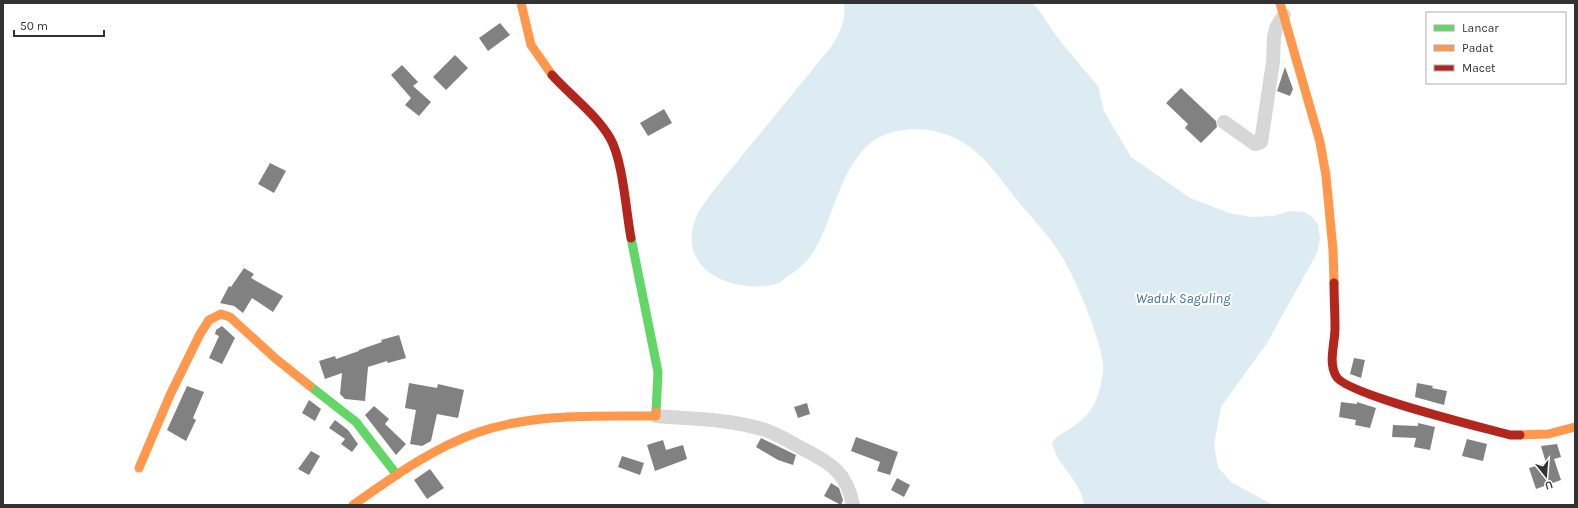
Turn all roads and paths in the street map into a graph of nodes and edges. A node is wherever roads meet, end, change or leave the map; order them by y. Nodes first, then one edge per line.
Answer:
1 (521, 3) edge
2 (1282, 9) edge
3 (1224, 122) dead end
4 (656, 416) junction
5 (1575, 427) edge
6 (139, 468) dead end
7 (397, 475) junction
8 (353, 505) edge
9 (853, 505) edge

1 - 4 street
2 - 3 street
2 - 5 street
4 - 7 street
4 - 9 street
6 - 7 street
7 - 8 street

